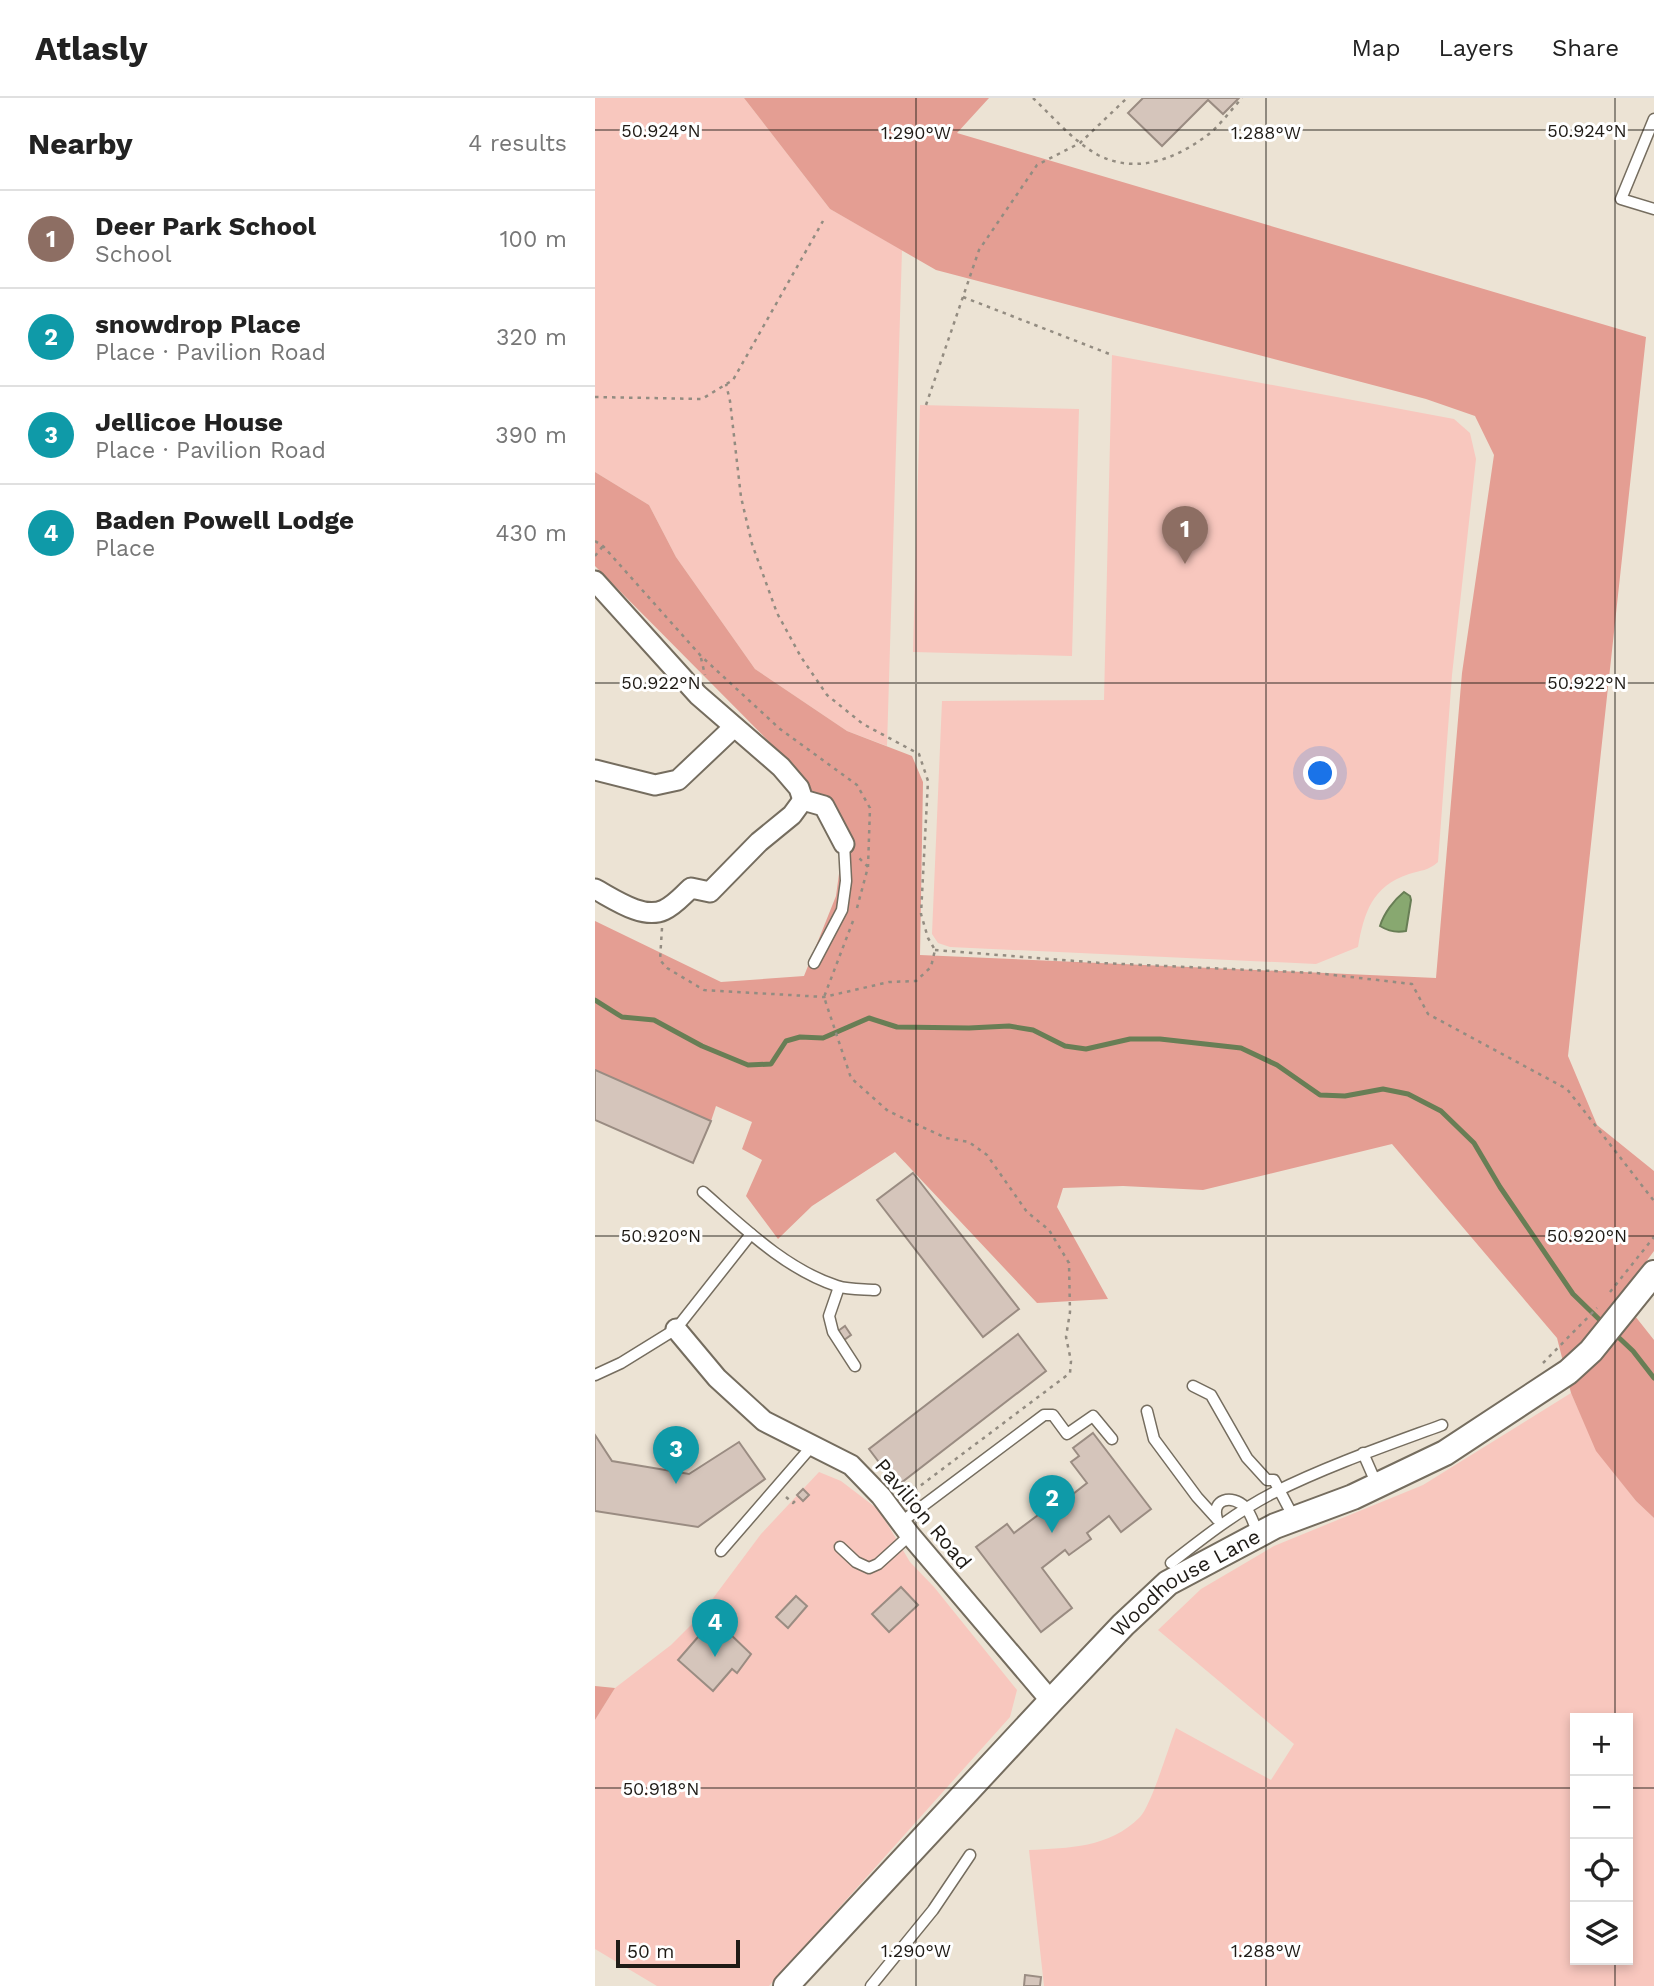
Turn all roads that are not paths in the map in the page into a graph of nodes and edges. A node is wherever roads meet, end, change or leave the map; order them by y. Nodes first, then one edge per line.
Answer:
1 (1654, 119) edge
2 (1654, 209) edge
3 (595, 581) edge
4 (734, 727) junction
5 (595, 770) edge
6 (803, 800) junction
7 (844, 844) joint
8 (595, 889) edge
9 (814, 963) dead end
10 (703, 1192) dead end
11 (751, 1234) junction
12 (1654, 1273) edge
13 (839, 1287) junction
14 (875, 1290) dead end
15 (676, 1329) junction
16 (855, 1366) dead end
17 (595, 1375) edge
18 (1193, 1386) dead end
19 (1147, 1411) dead end
20 (1442, 1425) dead end
21 (1112, 1439) dead end
22 (812, 1446) junction
23 (1363, 1454) junction
24 (1377, 1486) junction
25 (1280, 1490) junction
26 (1247, 1509) junction
27 (1294, 1519) junction
28 (1219, 1521) junction
29 (900, 1522) junction
30 (1259, 1534) junction
31 (840, 1547) dead end
32 (721, 1551) dead end
33 (1171, 1563) dead end
34 (1051, 1701) junction
35 (970, 1855) dead end
36 (786, 1986) edge
37 (871, 1986) edge

1 - 2 lane
3 - 4 street
4 - 5 street
4 - 6 street
6 - 7 street
6 - 8 street
7 - 9 lane
10 - 11 lane
11 - 13 lane
11 - 15 lane
12 - 24 street, Woodhouse Lane
13 - 14 lane
13 - 16 lane
15 - 17 lane
15 - 22 street, Pavilion Road
18 - 25 lane
19 - 28 lane
20 - 23 lane
21 - 29 lane
22 - 29 street, Pavilion Road
22 - 32 lane
23 - 24 lane
23 - 25 lane
24 - 27 street, Woodhouse Lane
25 - 26 lane
25 - 27 lane
26 - 28 lane
26 - 28 lane
26 - 30 lane
27 - 30 street, Woodhouse Lane
28 - 33 lane
29 - 31 lane
29 - 34 street, Pavilion Road
30 - 34 street, Woodhouse Lane
34 - 36 street, Woodhouse Lane
35 - 37 lane

